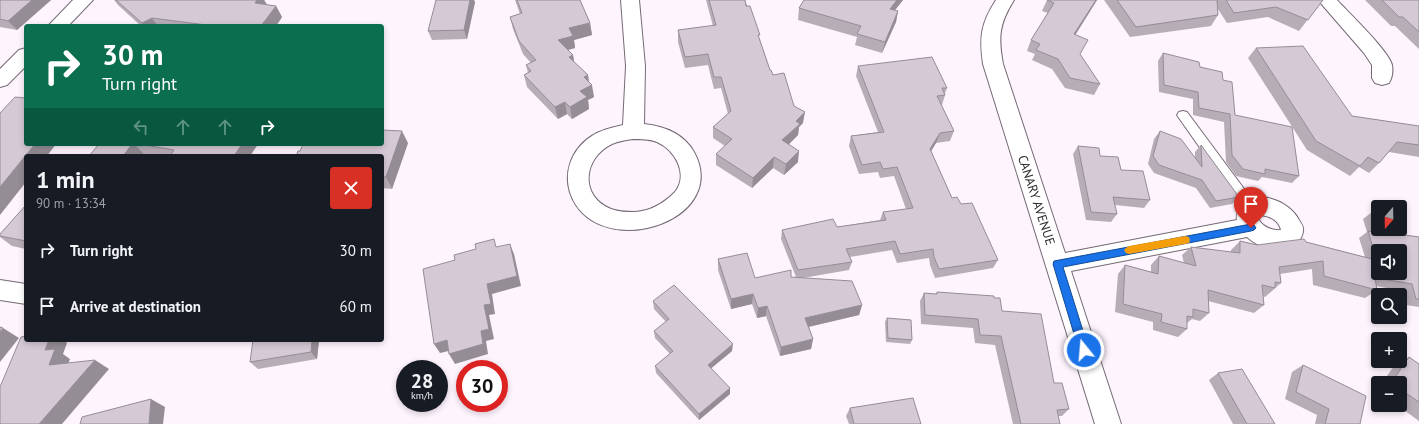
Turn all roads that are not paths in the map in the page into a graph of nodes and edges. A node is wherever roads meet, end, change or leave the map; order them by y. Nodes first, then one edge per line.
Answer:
1 (84, 0) edge
2 (630, 0) edge
3 (1005, 0) edge
4 (1327, 0) edge
5 (59, 24) edge
6 (24, 57) edge
7 (1382, 78) dead end
8 (0, 80) edge
9 (1183, 115) dead end
10 (633, 131) junction
11 (1251, 218) joint
12 (1058, 264) junction
13 (0, 290) edge
14 (24, 294) edge
15 (1108, 424) edge

1 - 5 street
2 - 10 street
3 - 12 street, CANARY AVENUE
4 - 7 street
6 - 8 street
9 - 11 lane
10 - 10 street
11 - 12 street
12 - 15 street, CANARY AVENUE
13 - 14 street

